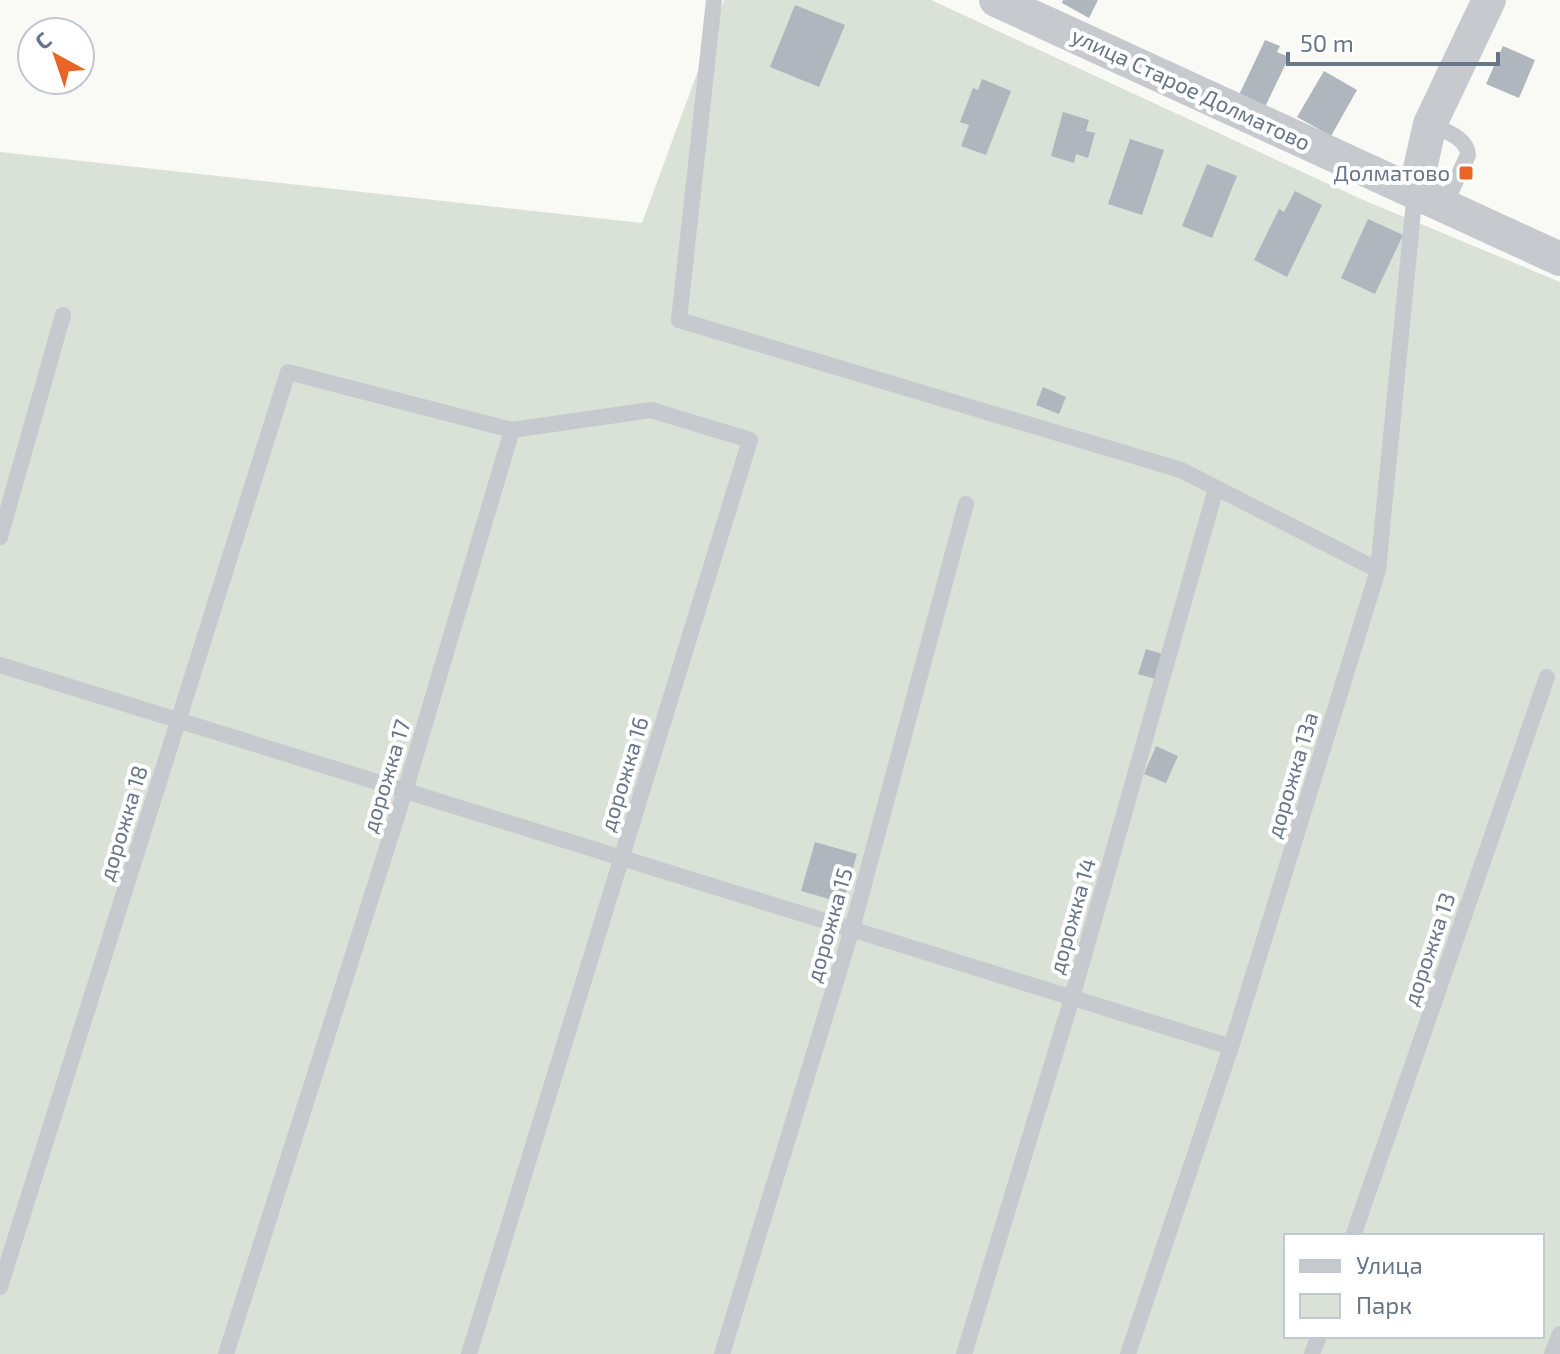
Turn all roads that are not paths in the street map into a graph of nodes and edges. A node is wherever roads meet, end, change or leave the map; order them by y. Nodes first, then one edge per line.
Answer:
1 (714, 0) edge
2 (996, 0) edge
3 (1489, 0) edge
4 (1430, 124) junction
5 (1430, 199) junction
6 (1560, 259) edge
7 (63, 315) dead end
8 (512, 430) junction
9 (1216, 488) junction
10 (966, 504) dead end
11 (0, 537) edge
12 (1378, 570) junction
13 (0, 665) edge
14 (1547, 677) dead end
15 (178, 720) junction
16 (405, 791) junction
17 (622, 858) junction
18 (852, 929) junction
19 (1072, 998) junction
20 (1231, 1047) junction
21 (1354, 1234) edge
22 (0, 1287) edge
23 (1560, 1334) edge
24 (226, 1354) edge
25 (469, 1354) edge
26 (722, 1354) edge
27 (964, 1354) edge
28 (1128, 1354) edge
29 (1552, 1354) edge

1 - 9 lane
2 - 5 street, улица Старое Долматово
3 - 4 street
4 - 5 street
4 - 5 lane, дорожка 13а
5 - 6 street, улица Старое Долматово
5 - 12 lane, дорожка 13а
7 - 11 lane
8 - 15 lane, дорожка 18
8 - 16 lane, дорожка 17
8 - 17 lane, дорожка 16
9 - 12 lane
9 - 19 lane, дорожка 14
10 - 18 lane, дорожка 15
12 - 20 lane, дорожка 13а
13 - 15 lane
14 - 21 lane, дорожка 13
15 - 16 lane
15 - 22 lane, дорожка 18
16 - 17 lane
16 - 24 lane, дорожка 17
17 - 18 lane
17 - 25 lane, дорожка 16
18 - 19 lane
18 - 26 lane, дорожка 15
19 - 20 lane
19 - 27 lane, дорожка 14
20 - 28 lane, дорожка 13а
23 - 29 lane

